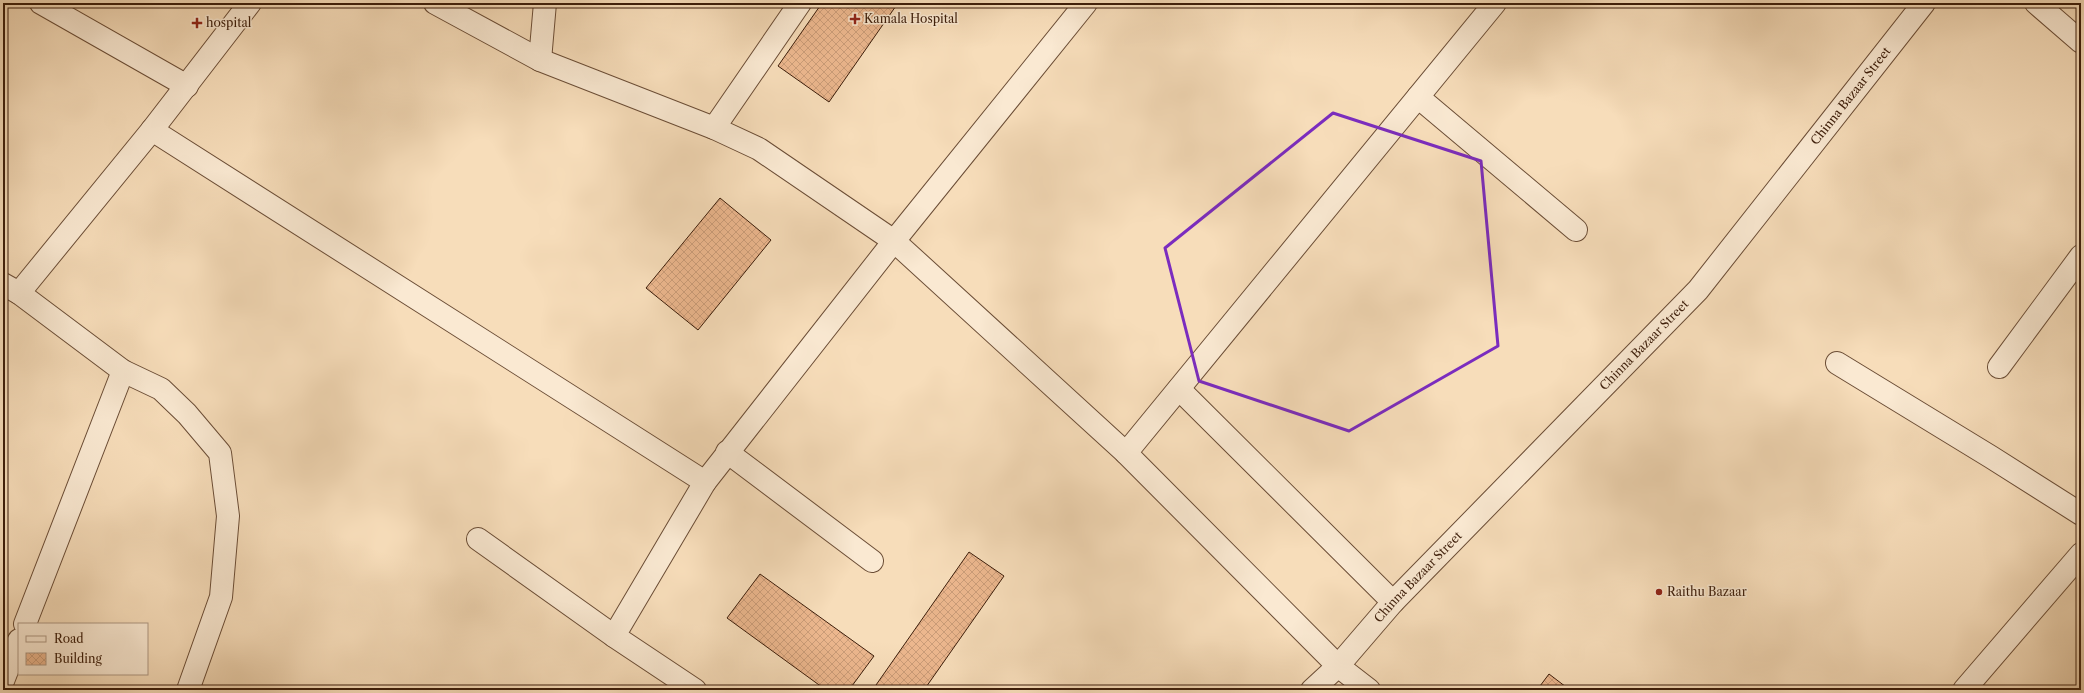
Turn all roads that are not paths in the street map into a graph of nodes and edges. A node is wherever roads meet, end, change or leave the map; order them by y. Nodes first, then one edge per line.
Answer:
1 (41, 3) edge
2 (250, 3) edge
3 (435, 3) edge
4 (545, 3) edge
5 (800, 3) edge
6 (1086, 3) edge
7 (1495, 3) edge
8 (1924, 3) edge
9 (2036, 3) edge
10 (2081, 42) edge
11 (540, 60) junction
12 (187, 86) junction
13 (1418, 97) junction
14 (714, 128) junction
15 (152, 130) junction
16 (1576, 230) dead end
17 (894, 241) junction
18 (2081, 256) edge
19 (11, 288) edge
20 (1836, 363) dead end
21 (1999, 367) dead end
22 (123, 371) junction
23 (1179, 389) junction
24 (728, 452) junction
25 (1126, 453) junction
26 (705, 482) junction
27 (2081, 514) edge
28 (478, 539) dead end
29 (2081, 554) edge
30 (872, 561) dead end
31 (1393, 602) junction
32 (25, 623) edge
33 (614, 636) junction
34 (18, 643) edge
35 (1338, 666) junction
36 (3, 682) edge
37 (188, 690) edge
38 (695, 690) edge
39 (1312, 690) edge
40 (1369, 690) edge
41 (1964, 690) edge

1 - 12 street
2 - 12 street
3 - 11 street
4 - 11 street
5 - 14 street
6 - 17 street
7 - 13 street
8 - 31 street, Chinna Bazaar Street
9 - 10 street
11 - 14 street
12 - 15 street
13 - 16 street
13 - 23 street
14 - 17 street
15 - 19 street
15 - 26 street
17 - 24 street
17 - 25 street
18 - 21 street
19 - 22 street
20 - 27 street
22 - 32 street
22 - 37 street
23 - 25 street
23 - 31 street
24 - 26 street
24 - 30 street
25 - 35 street
26 - 33 street
28 - 33 street
29 - 41 street
31 - 35 street, Chinna Bazaar Street
33 - 38 street
34 - 36 street
35 - 39 street, Chinna Bazaar Street
35 - 40 street

